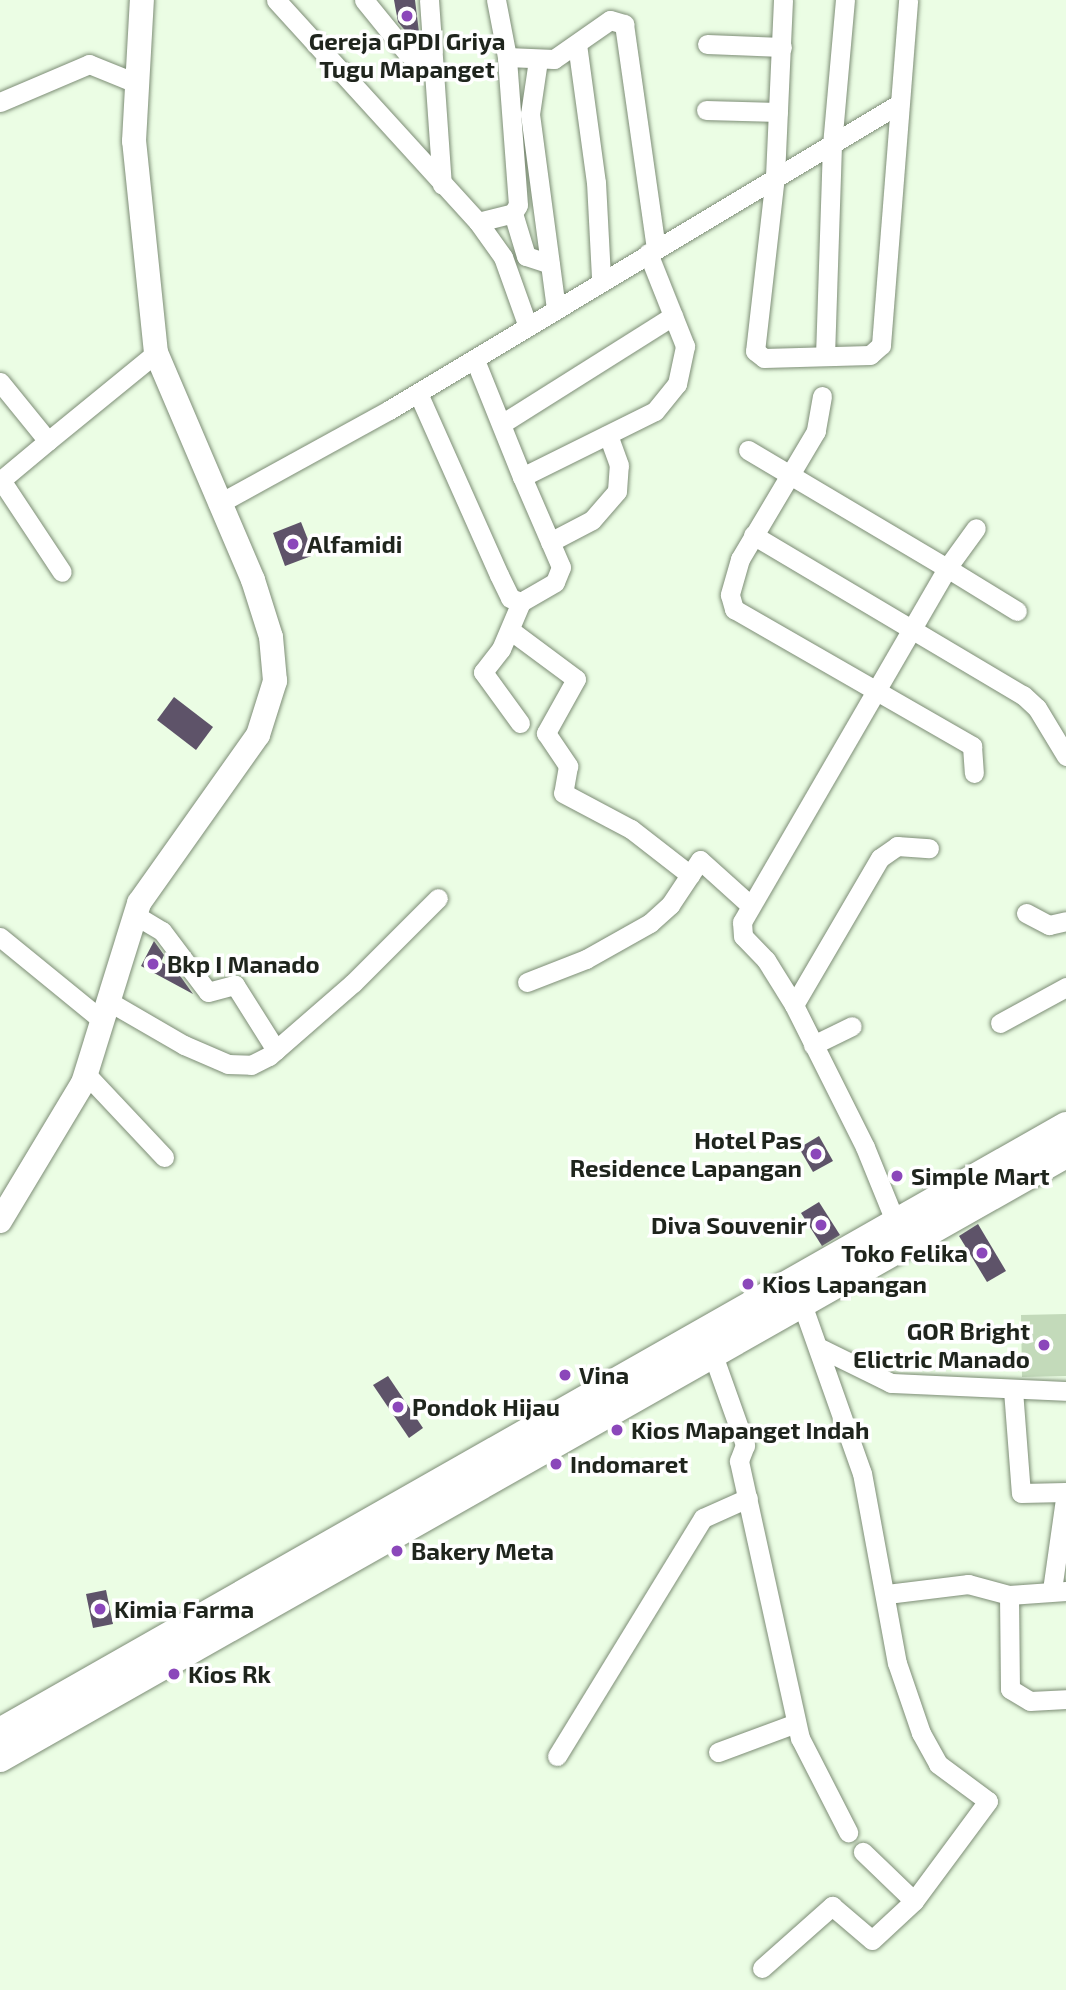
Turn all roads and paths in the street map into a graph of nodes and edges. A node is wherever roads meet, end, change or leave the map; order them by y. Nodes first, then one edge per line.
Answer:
1 (142, 0) edge
2 (276, 0) edge
3 (363, 0) edge
4 (429, 0) edge
5 (496, 0) edge
6 (783, 0) edge
7 (845, 0) edge
8 (908, 0) edge
9 (577, 44) junction
10 (707, 44) dead end
11 (782, 47) junction
12 (507, 57) junction
13 (538, 60) junction
14 (435, 70) junction
15 (136, 83) junction
16 (0, 102) edge
17 (897, 105) junction
18 (706, 110) dead end
19 (778, 112) junction
20 (832, 148) junction
21 (773, 183) junction
22 (442, 185) junction
23 (513, 214) junction
24 (478, 222) junction
25 (652, 251) junction
26 (526, 256) junction
27 (503, 257) junction
28 (551, 264) junction
29 (601, 278) junction
30 (556, 309) junction
31 (673, 316) junction
32 (528, 327) junction
33 (156, 353) junction
34 (825, 356) junction
35 (475, 360) junction
36 (0, 382) edge
37 (418, 393) junction
38 (822, 396) dead end
39 (503, 423) junction
40 (608, 435) junction
41 (48, 441) junction
42 (748, 450) dead end
43 (790, 473) junction
44 (522, 477) junction
45 (0, 480) edge
46 (218, 503) junction
47 (976, 528) dead end
48 (753, 535) junction
49 (550, 542) junction
50 (947, 568) junction
51 (62, 572) dead end
52 (521, 602) junction
53 (1017, 611) dead end
54 (912, 627) junction
55 (510, 630) junction
56 (875, 692) junction
57 (520, 723) dead end
58 (1066, 756) edge
59 (974, 773) dead end
60 (929, 848) dead end
61 (690, 875) junction
62 (438, 898) dead end
63 (750, 905) junction
64 (1026, 913) dead end
65 (135, 915) junction
66 (1066, 921) edge
67 (0, 937) edge
68 (527, 982) dead end
69 (1066, 987) edge
70 (794, 1005) junction
71 (105, 1011) junction
72 (1000, 1023) dead end
73 (852, 1026) dead end
74 (813, 1045) junction
75 (276, 1050) junction
76 (86, 1074) junction
77 (1066, 1126) edge
78 (1066, 1154) edge
79 (163, 1157) dead end
80 (0, 1220) edge
81 (895, 1222) junction
82 (802, 1304) junction
83 (822, 1349) junction
84 (713, 1355) junction
85 (654, 1374) junction
86 (1013, 1390) junction
87 (1066, 1391) edge
88 (1066, 1492) edge
89 (748, 1499) junction
90 (1059, 1590) edge
91 (887, 1594) junction
92 (1009, 1595) junction
93 (1066, 1699) edge
94 (796, 1724) junction
95 (1, 1738) edge
96 (718, 1752) dead end
97 (557, 1756) dead end
98 (848, 1832) dead end
99 (863, 1852) dead end
100 (914, 1901) junction
101 (762, 1968) dead end

1 - 15 main road
2 - 22 street
3 - 14 street
4 - 14 street
5 - 12 street
6 - 11 street
7 - 20 street
8 - 17 street
9 - 13 street
9 - 25 street
9 - 29 street
10 - 11 street
11 - 19 street
12 - 13 street
12 - 23 street
13 - 28 street
14 - 22 street
15 - 16 street
15 - 33 main road
17 - 20 street
17 - 34 street
18 - 19 street
19 - 21 street
20 - 21 street
20 - 34 street
21 - 25 street
21 - 34 street
22 - 24 street
23 - 24 street
23 - 26 street
24 - 27 street
25 - 29 street
25 - 31 street
26 - 27 street
26 - 28 street
27 - 32 street
28 - 30 street
29 - 30 street
30 - 32 street
31 - 39 street
31 - 40 street
32 - 35 street
33 - 41 street
33 - 46 main road
35 - 37 street
35 - 39 street
36 - 41 street
37 - 46 street
37 - 52 street
38 - 43 street
39 - 44 street
40 - 44 street
40 - 49 street
41 - 45 street
42 - 43 street
43 - 48 street
43 - 50 street
44 - 49 street
45 - 51 street
46 - 65 main road
47 - 50 street
48 - 54 street
48 - 56 street
49 - 52 street
50 - 53 street
50 - 54 street
52 - 55 street
54 - 56 street
54 - 58 street
55 - 57 street
55 - 61 street
56 - 59 street
56 - 63 street
60 - 70 street
61 - 63 street
61 - 68 street
62 - 75 street
63 - 70 street
64 - 66 street
65 - 71 main road
65 - 75 street
67 - 71 street
69 - 72 street
70 - 74 street
71 - 75 street
71 - 76 main road
73 - 74 street
74 - 81 street
76 - 79 street
76 - 80 main road
77 - 81 highway
78 - 82 highway
81 - 85 highway
82 - 83 street
82 - 84 highway
83 - 86 street
83 - 91 street
84 - 85 highway
84 - 89 street
85 - 95 highway
86 - 87 street
86 - 88 street
88 - 90 street
89 - 94 street
89 - 97 street
90 - 92 street
91 - 92 street
91 - 100 street
92 - 93 street
94 - 96 street
94 - 98 street
99 - 100 street
100 - 101 street

